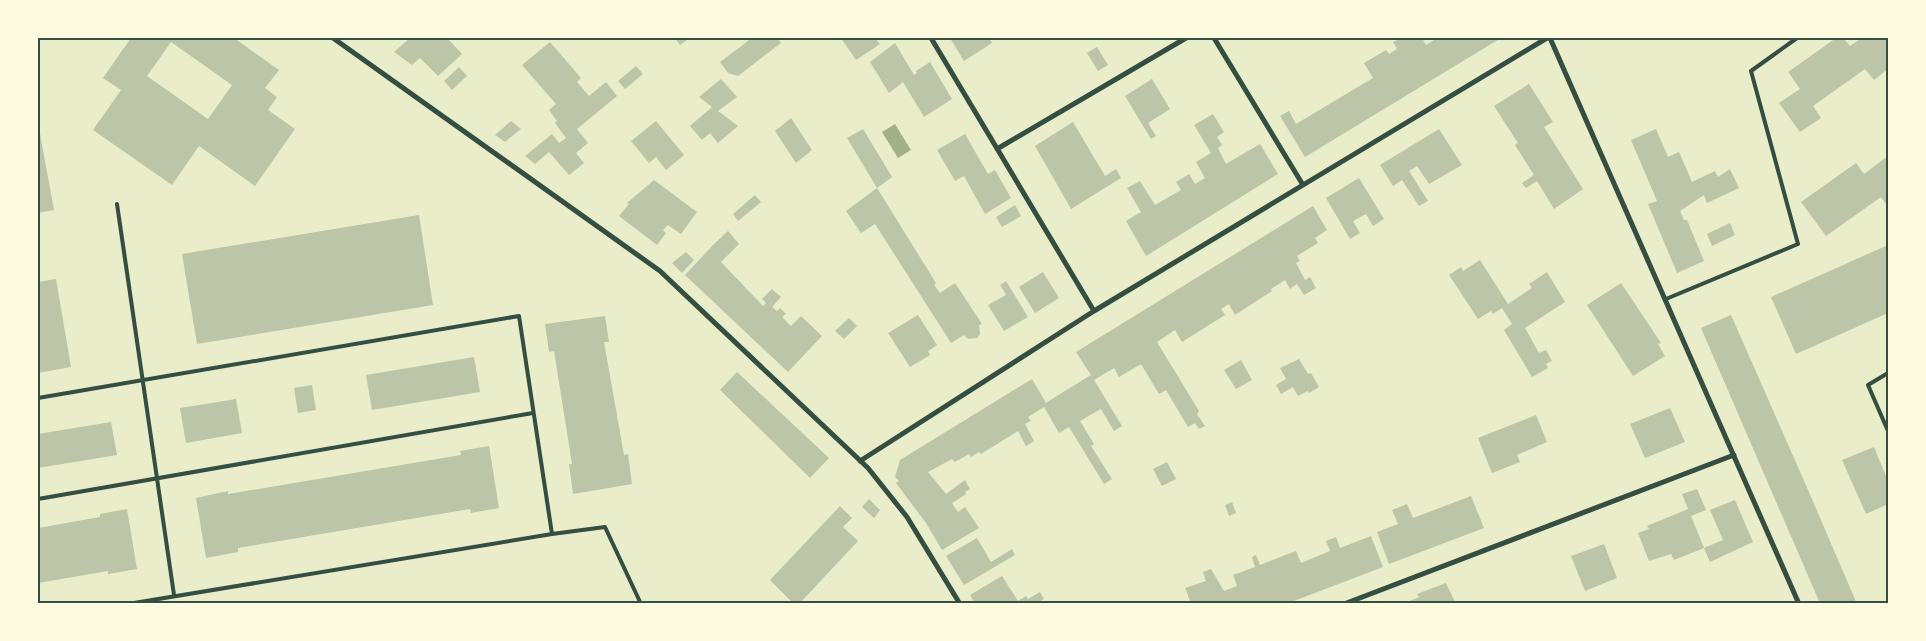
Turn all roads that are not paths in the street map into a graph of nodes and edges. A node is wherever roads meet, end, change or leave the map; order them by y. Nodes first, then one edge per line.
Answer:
1 (333, 38) edge
2 (931, 38) edge
3 (1186, 38) edge
4 (1214, 38) edge
5 (1548, 38) edge
6 (1797, 38) edge
7 (997, 149) junction
8 (1302, 185) junction
9 (117, 204) dead end
10 (1666, 299) junction
11 (1094, 311) junction
12 (1888, 373) edge
13 (143, 380) junction
14 (38, 398) edge
15 (533, 413) junction
16 (1888, 430) edge
17 (1734, 455) junction
18 (860, 461) junction
19 (158, 478) junction
20 (38, 499) edge
21 (552, 534) junction
22 (174, 595) junction
23 (128, 604) edge
24 (641, 604) edge
25 (960, 604) edge
26 (1344, 604) edge
27 (1799, 604) edge

1 - 18 street
2 - 7 street
3 - 7 street
4 - 8 street
5 - 8 street
5 - 10 street
6 - 10 lane
7 - 11 street
8 - 11 street
9 - 13 lane
10 - 17 street
11 - 18 street
12 - 16 lane
13 - 14 lane
13 - 15 lane
13 - 19 lane
15 - 19 lane
15 - 21 lane
17 - 26 street
17 - 27 street
18 - 25 street
19 - 20 lane
19 - 22 lane
21 - 22 lane
21 - 24 lane
22 - 23 lane

